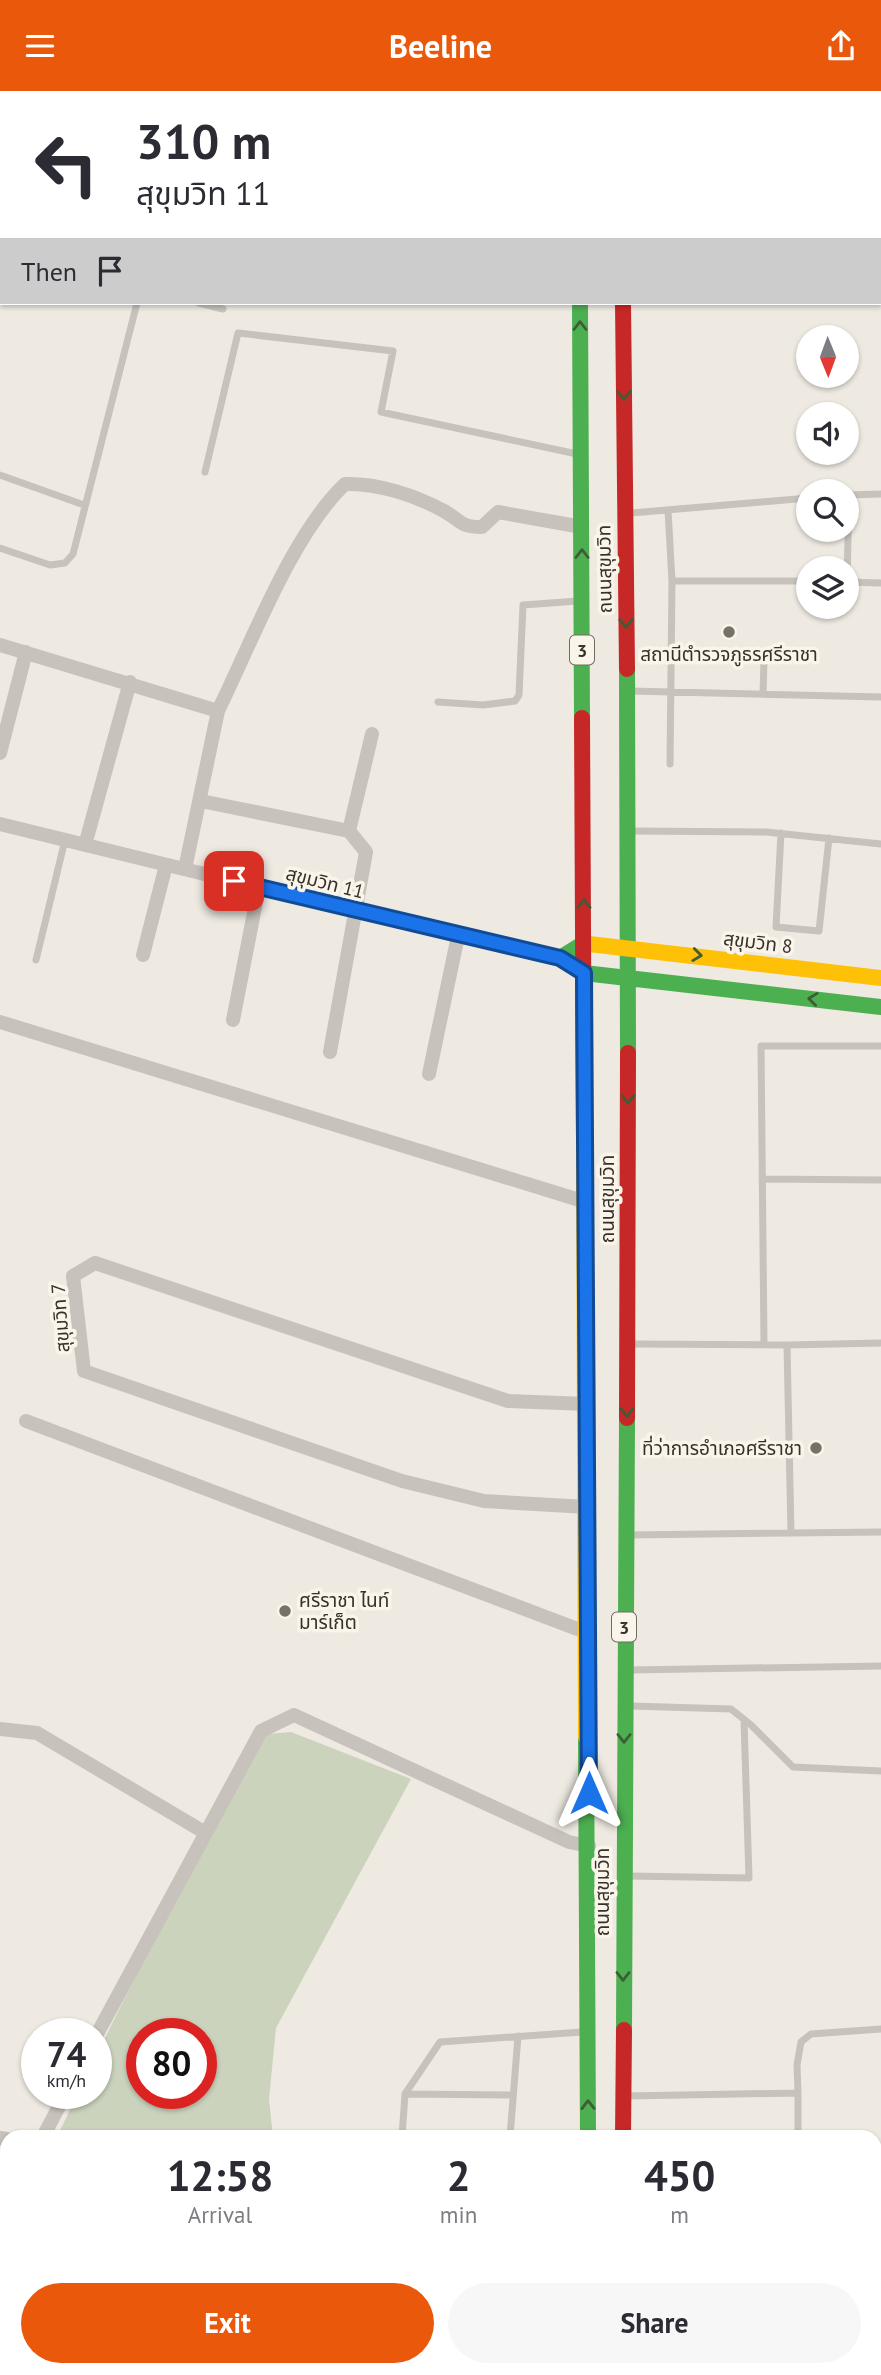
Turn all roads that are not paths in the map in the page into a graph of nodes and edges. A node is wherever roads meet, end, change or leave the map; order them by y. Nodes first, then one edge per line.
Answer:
1 (136, 305) edge
2 (207, 305) edge
3 (580, 305) edge
4 (622, 305) edge
5 (223, 309) dead end
6 (581, 455) junction
7 (205, 472) dead end
8 (0, 475) edge
9 (881, 494) edge
10 (859, 495) edge
11 (796, 499) edge
12 (84, 505) junction
13 (668, 510) junction
14 (625, 513) junction
15 (582, 527) junction
16 (0, 548) edge
17 (672, 581) junction
18 (796, 581) edge
19 (859, 582) edge
20 (881, 583) edge
21 (582, 601) junction
22 (0, 645) edge
23 (26, 652) junction
24 (764, 661) dead end
25 (131, 682) junction
26 (626, 691) junction
27 (671, 691) junction
28 (763, 694) junction
29 (881, 697) edge
30 (438, 702) dead end
31 (218, 711) junction
32 (372, 734) dead end
33 (0, 753) edge
34 (670, 764) dead end
35 (201, 801) junction
36 (0, 824) edge
37 (349, 831) junction
38 (628, 831) junction
39 (781, 834) junction
40 (829, 838) junction
41 (65, 840) junction
42 (881, 844) edge
43 (85, 845) junction
44 (166, 865) junction
45 (185, 869) junction
46 (259, 887) junction
47 (355, 910) junction
48 (458, 936) junction
49 (584, 943) junction
50 (629, 947) junction
51 (143, 955) dead end
52 (560, 958) junction
53 (36, 960) dead end
54 (584, 973) junction
55 (629, 977) junction
56 (881, 978) edge
57 (881, 1007) edge
58 (233, 1020) dead end
59 (0, 1022) edge
60 (881, 1047) edge
61 (330, 1052) dead end
62 (429, 1074) dead end
63 (762, 1179) junction
64 (881, 1180) edge
65 (586, 1202) junction
66 (881, 1343) edge
67 (627, 1344) junction
68 (764, 1345) junction
69 (787, 1345) junction
70 (587, 1404) junction
71 (26, 1421) dead end
72 (587, 1507) junction
73 (881, 1532) edge
74 (791, 1533) junction
75 (626, 1534) junction
76 (588, 1633) junction
77 (881, 1666) edge
78 (624, 1670) junction
79 (624, 1707) junction
80 (744, 1720) junction
81 (0, 1729) edge
82 (881, 1770) edge
83 (204, 1832) junction
84 (589, 1846) junction
85 (623, 1876) junction
86 (106, 2018) edge
87 (881, 2029) edge
88 (587, 2031) junction
89 (518, 2036) junction
90 (798, 2093) junction
91 (405, 2094) junction
92 (513, 2095) junction
93 (622, 2097) junction
94 (58, 2109) edge
95 (47, 2130) edge
96 (402, 2130) edge
97 (510, 2130) edge
98 (588, 2130) edge
99 (622, 2130) edge
100 (798, 2130) edge

1 - 12 lane
2 - 5 lane
6 -> 3 main road, ถนนสุขุมวิท / 3
4 -> 14 main road, ถนนสุขุมวิท / 3
6 - 7 lane
6 - 15 main road, ถนนสุขุมวิท / 3
8 - 12 lane
9 - 10 lane
11 - 13 lane
12 - 16 lane
13 - 14 lane
13 - 17 lane
14 -> 26 main road, ถนนสุขุมวิท / 3
21 -> 15 main road, ถนนสุขุมวิท / 3
15 - 31 street
17 - 18 lane
17 - 27 lane
19 - 20 lane
21 - 30 lane
49 -> 21 main road, ถนนสุขุมวิท / 3
22 - 23 street
23 - 25 street
23 - 33 street
24 - 28 lane
25 - 31 street
25 - 43 street
26 - 27 lane
26 - 38 main road, ถนนสุขุมวิท / 3
27 - 28 lane
27 - 34 lane
28 - 29 lane
31 - 35 street
32 - 37 street
35 - 37 street
35 - 45 street
36 - 41 street, สุขุมวิท 11
37 - 47 street
38 - 39 lane
38 - 50 main road, ถนนสุขุมวิท / 3
39 - 40 lane
39 - 40 lane
40 - 42 lane
41 - 43 street, สุขุมวิท 11
41 - 53 lane
43 - 44 street, สุขุมวิท 11
44 - 45 street, สุขุมวิท 11
44 - 51 street
45 - 46 street, สุขุมวิท 11
46 - 47 street, สุขุมวิท 11
46 - 58 street
47 - 48 street, สุขุมวิท 11
47 - 61 street
48 - 52 street, สุขุมวิท 11
48 - 62 street
49 - 50 main road
49 - 52 main road
49 - 54 main road, ถนนสุขุมวิท / 3
50 - 55 main road, ถนนสุขุมวิท / 3
50 -> 56 main road, สุขุมวิท 8
52 - 54 main road, สุขุมวิท 11
54 - 55 main road, สุขุมวิท 11
54 - 65 main road, ถนนสุขุมวิท / 3
57 -> 55 main road
55 -> 67 main road, ถนนสุขุมวิท / 3
59 - 65 street
60 - 63 lane
63 - 64 lane
63 - 68 lane
65 - 70 main road, ถนนสุขุมวิท / 3
66 - 69 lane
67 - 68 lane
67 -> 75 main road, ถนนสุขุมวิท / 3
68 - 69 lane
69 - 74 lane
70 - 72 main road, ถนนสุขุมวิท / 3
70 - 72 street, สุขุมวิท 7
71 - 76 street
72 - 76 main road, ถนนสุขุมวิท / 3
73 - 74 lane
74 - 75 lane
75 - 78 main road, ถนนสุขุมวิท / 3
76 - 84 main road, ถนนสุขุมวิท / 3
77 - 78 lane
78 - 79 main road, ถนนสุขุมวิท / 3
79 - 80 lane
79 -> 85 main road, ถนนสุขุมวิท / 3
80 - 82 lane
80 - 85 lane
81 - 83 street
83 - 84 street
83 - 86 street
84 - 88 main road, ถนนสุขุมวิท / 3
85 -> 93 main road, ถนนสุขุมวิท / 3
87 - 90 lane
88 - 89 lane
98 -> 88 main road, ถนนสุขุมวิท / 3
89 - 91 lane
89 - 92 lane
90 - 93 lane
90 - 100 lane
91 - 92 lane
91 - 96 lane
92 - 97 lane
93 - 99 main road, ถนนสุขุมวิท / 3
94 - 95 street

